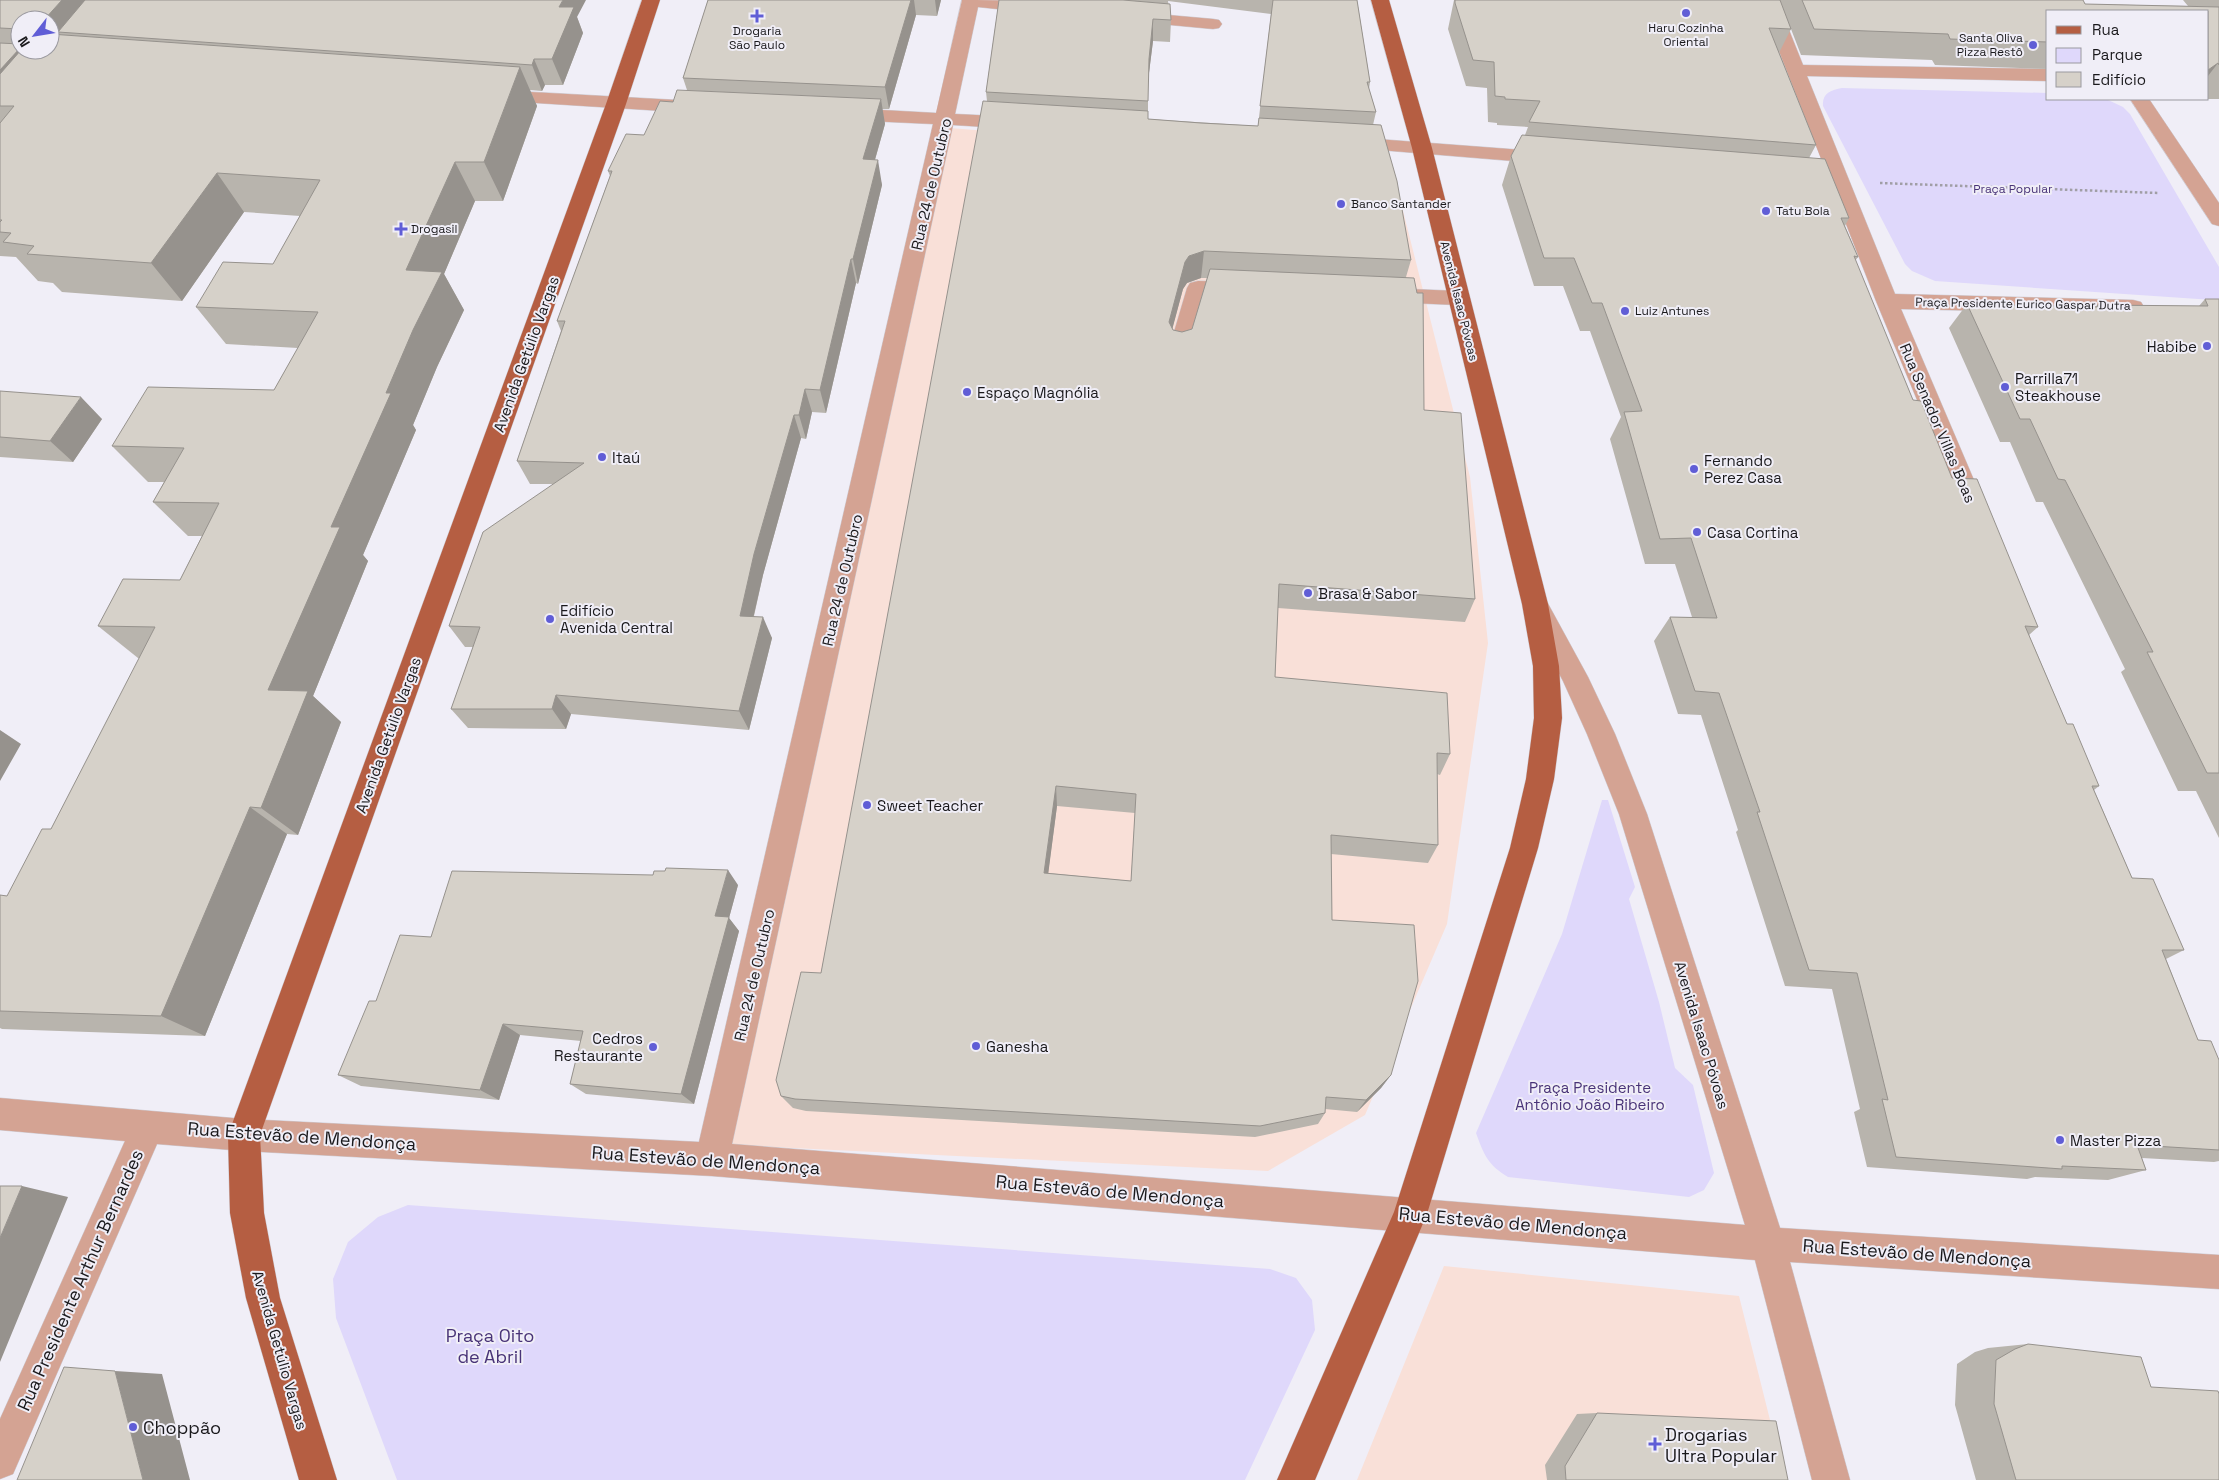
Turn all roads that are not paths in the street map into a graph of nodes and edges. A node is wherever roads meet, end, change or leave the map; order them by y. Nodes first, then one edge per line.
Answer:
1 (651, 0) edge
2 (1380, 0) edge
3 (1768, 0) edge
4 (971, 1) edge
5 (1055, 10) edge
6 (1114, 15) edge
7 (1213, 24) dead end
8 (1795, 70) junction
9 (2046, 75) edge
10 (477, 94) edge
11 (2141, 100) edge
12 (616, 104) junction
13 (716, 108) edge
14 (826, 113) edge
15 (946, 119) junction
16 (1035, 124) edge
17 (1332, 142) edge
18 (1422, 148) junction
19 (1568, 160) edge
20 (1782, 177) edge
21 (1840, 182) junction
22 (2211, 195) edge
23 (2219, 219) edge
24 (1261, 290) edge
25 (1361, 294) edge
26 (1458, 298) junction
27 (1887, 301) junction
28 (2151, 307) edge
29 (1180, 349) edge
30 (1984, 531) edge
31 (1534, 604) junction
32 (0, 1114) edge
33 (148, 1126) junction
34 (244, 1135) junction
35 (712, 1159) junction
36 (1410, 1214) junction
37 (1768, 1244) junction
38 (2219, 1272) edge
39 (0, 1461) edge
40 (318, 1480) edge
41 (1296, 1480) edge
42 (1831, 1480) edge

1 - 12 main road, Avenida Getúlio Vargas
2 - 18 main road, Avenida Isaac Póvoas
3 - 8 street, Rua Senador Villas Boas
4 - 5 street
4 - 15 street, Rua 24 de Outubro
6 - 7 street
8 - 9 street
8 - 21 street, Rua Senador Villas Boas
10 - 12 street
11 - 22 street
12 - 13 street
12 - 34 main road, Avenida Getúlio Vargas
14 - 15 street
15 - 16 street
15 - 35 street, Rua 24 de Outubro
17 - 18 street
18 - 19 street
18 - 26 main road, Avenida Isaac Póvoas
20 - 21 street
21 - 27 street, Rua Senador Villas Boas
22 - 23 street
24 - 29 street
25 - 26 street
26 - 31 main road, Avenida Isaac Póvoas
27 - 28 street, Praça Presidente Eurico Gaspar Dutra
27 - 30 street, Rua Senador Villas Boas
31 - 36 main road, Avenida Isaac Póvoas
31 - 37 street, Avenida Isaac Póvoas
32 - 33 street, Rua Estevão de Mendonça
33 - 34 street, Rua Estevão de Mendonça
33 - 39 street, Rua Presidente Arthur Bernardes
34 - 35 street, Rua Estevão de Mendonça
34 - 40 main road, Avenida Getúlio Vargas
35 - 36 street, Rua Estevão de Mendonça
36 - 37 street, Rua Estevão de Mendonça
36 - 41 main road, Avenida Isaac Póvoas
37 - 38 street, Rua Estevão de Mendonça
37 - 42 street, Avenida Isaac Póvoas

